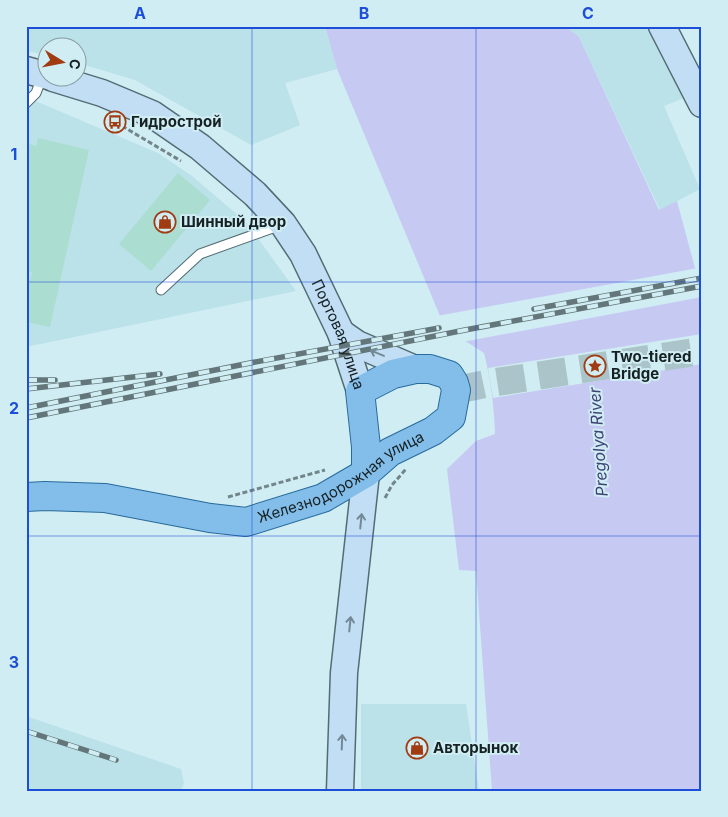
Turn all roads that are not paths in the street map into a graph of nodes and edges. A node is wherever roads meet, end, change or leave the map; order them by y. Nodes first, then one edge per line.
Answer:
1 (662, 26) edge
2 (38, 87) edge
3 (87, 88) edge
4 (26, 103) edge
5 (702, 104) edge
6 (283, 224) junction
7 (160, 290) dead end
8 (341, 333) junction
9 (415, 368) junction
10 (360, 391) junction
11 (366, 473) junction
12 (26, 497) edge
13 (340, 791) edge

1 - 5 main road
2 - 4 lane
3 - 6 main road, Портовая улица
6 - 7 lane
6 - 8 main road, Портовая улица
9 -> 8 main road, Железнодорожная улица
8 - 10 main road, Портовая улица
9 - 10 main road, Железнодорожная улица
9 - 11 main road, Железнодорожная улица
10 - 11 main road, Портовая улица
11 - 12 main road, Железнодорожная улица
13 -> 11 main road, Портовая улица

